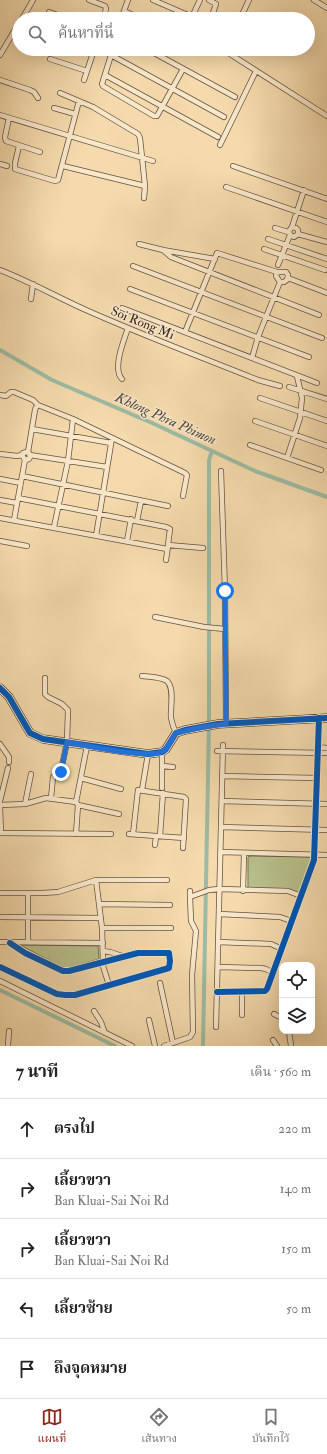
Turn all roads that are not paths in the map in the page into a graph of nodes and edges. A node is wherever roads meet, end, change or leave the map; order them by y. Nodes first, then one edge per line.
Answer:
1 (33, 0) edge
2 (89, 0) edge
3 (128, 0) edge
4 (153, 0) edge
5 (200, 0) edge
6 (209, 0) edge
7 (249, 0) edge
8 (314, 0) edge
9 (327, 8) edge
10 (124, 11) edge
11 (26, 12) edge
12 (105, 12) edge
13 (180, 12) edge
14 (195, 12) edge
15 (213, 12) edge
16 (243, 12) edge
17 (12, 36) edge
18 (0, 55) edge
19 (92, 56) edge
20 (111, 56) edge
21 (113, 56) edge
22 (160, 56) edge
23 (233, 56) edge
24 (50, 59) dead end
25 (183, 69) junction
26 (87, 71) junction
27 (256, 71) junction
28 (105, 75) junction
29 (0, 80) edge
30 (84, 80) dead end
31 (172, 88) junction
32 (60, 92) dead end
33 (235, 97) dead end
34 (38, 98) dead end
35 (79, 101) junction
36 (162, 107) junction
37 (54, 108) dead end
38 (75, 114) junction
39 (0, 115) edge
40 (327, 116) edge
41 (224, 117) dead end
42 (10, 118) junction
43 (70, 136) junction
44 (218, 137) dead end
45 (220, 145) dead end
46 (19, 146) junction
47 (40, 152) dead end
48 (142, 158) junction
49 (153, 161) dead end
50 (0, 164) edge
51 (7, 166) dead end
52 (63, 166) junction
53 (233, 166) dead end
54 (145, 186) junction
55 (226, 187) dead end
56 (304, 190) junction
57 (144, 198) dead end
58 (327, 199) edge
59 (297, 211) junction
60 (327, 222) edge
61 (292, 227) junction
62 (275, 228) dead end
63 (289, 234) junction
64 (298, 234) junction
65 (268, 239) dead end
66 (327, 242) edge
67 (139, 244) dead end
68 (286, 245) junction
69 (264, 248) dead end
70 (162, 250) junction
71 (282, 255) junction
72 (215, 259) junction
73 (327, 259) edge
74 (278, 265) dead end
75 (133, 266) dead end
76 (0, 270) edge
77 (325, 270) dead end
78 (278, 272) junction
79 (209, 273) junction
80 (288, 278) junction
81 (280, 282) junction
82 (33, 284) junction
83 (130, 289) dead end
84 (201, 292) junction
85 (327, 293) edge
86 (274, 297) junction
87 (31, 299) dead end
88 (122, 308) dead end
89 (193, 314) junction
90 (319, 315) dead end
91 (266, 317) junction
92 (128, 328) junction
93 (186, 332) junction
94 (258, 337) junction
95 (322, 338) dead end
96 (309, 357) dead end
97 (252, 358) junction
98 (297, 376) junction
99 (122, 379) dead end
100 (317, 383) dead end
101 (280, 386) dead end
102 (289, 387) dead end
103 (300, 391) junction
104 (0, 395) edge
105 (260, 398) dead end
106 (327, 399) edge
107 (38, 405) junction
108 (300, 412) junction
109 (73, 419) junction
110 (255, 421) dead end
111 (327, 421) edge
112 (32, 429) junction
113 (295, 434) junction
114 (71, 436) junction
115 (112, 438) junction
116 (111, 443) junction
117 (250, 445) dead end
118 (327, 446) edge
119 (0, 454) edge
120 (29, 454) junction
121 (24, 458) junction
122 (288, 458) junction
123 (68, 461) junction
124 (107, 467) junction
125 (321, 470) dead end
126 (221, 471) dead end
127 (22, 476) junction
128 (0, 479) edge
129 (21, 483) junction
130 (63, 484) junction
131 (103, 492) junction
132 (183, 496) dead end
133 (18, 498) junction
134 (0, 500) edge
135 (141, 501) junction
136 (17, 503) junction
137 (58, 505) junction
138 (168, 506) dead end
139 (100, 513) junction
140 (0, 518) edge
141 (14, 520) junction
142 (130, 520) junction
143 (137, 521) junction
144 (54, 528) junction
145 (96, 536) junction
146 (0, 541) edge
147 (127, 541) junction
148 (27, 546) dead end
149 (168, 547) junction
150 (203, 548) dead end
151 (166, 560) dead end
152 (155, 617) dead end
153 (225, 629) junction
154 (142, 676) dead end
155 (45, 678) dead end
156 (0, 688) edge
157 (319, 718) junction
158 (327, 718) edge
159 (226, 724) junction
160 (176, 733) junction
161 (67, 742) junction
162 (0, 744) edge
163 (223, 745) dead end
164 (87, 746) junction
165 (327, 748) edge
166 (318, 750) junction
167 (217, 751) dead end
168 (223, 751) junction
169 (162, 752) junction
170 (327, 753) edge
171 (148, 754) junction
172 (9, 762) dead end
173 (162, 766) junction
174 (173, 767) dead end
175 (8, 768) dead end
176 (31, 774) dead end
177 (222, 776) junction
178 (81, 778) junction
179 (317, 778) junction
180 (121, 789) dead end
181 (142, 790) junction
182 (162, 791) junction
183 (51, 798) junction
184 (0, 801) edge
185 (222, 801) junction
186 (317, 803) junction
187 (25, 804) junction
188 (77, 804) junction
189 (327, 804) edge
190 (0, 806) edge
191 (118, 814) dead end
192 (221, 827) junction
193 (316, 830) junction
194 (327, 830) edge
195 (1, 833) edge
196 (76, 834) junction
197 (111, 834) dead end
198 (158, 836) junction
199 (184, 838) junction
200 (155, 845) dead end
201 (184, 848) dead end
202 (221, 852) junction
203 (244, 853) junction
204 (315, 854) junction
205 (327, 855) edge
206 (96, 880) junction
207 (167, 880) dead end
208 (219, 889) junction
209 (190, 891) dead end
210 (243, 891) junction
211 (0, 893) edge
212 (28, 893) junction
213 (301, 896) junction
214 (190, 897) junction
215 (99, 904) junction
216 (170, 905) dead end
217 (219, 914) junction
218 (0, 917) edge
219 (28, 917) junction
220 (101, 918) junction
221 (291, 921) junction
222 (102, 928) junction
223 (171, 928) dead end
224 (0, 942) edge
225 (10, 942) junction
226 (28, 942) junction
227 (218, 942) junction
228 (103, 943) junction
229 (282, 949) junction
230 (103, 951) junction
231 (122, 956) junction
232 (103, 962) junction
233 (0, 967) edge
234 (218, 967) junction
235 (273, 973) junction
236 (0, 981) edge
237 (160, 983) dead end
238 (109, 985) junction
239 (217, 992) junction
240 (242, 992) junction
241 (94, 1012) dead end
242 (274, 1014) dead end
243 (242, 1015) dead end
244 (279, 1016) edge
245 (149, 1020) dead end
246 (216, 1027) dead end
247 (9, 1031) dead end
248 (105, 1033) junction
249 (289, 1034) edge
250 (273, 1040) dead end
251 (173, 1044) junction
252 (8, 1046) edge
253 (132, 1046) edge
254 (155, 1046) edge
255 (164, 1046) edge
256 (277, 1046) edge
257 (291, 1046) edge

1 - 11 street
2 - 12 street
3 - 10 street
4 - 13 street
5 - 14 street
6 - 15 street
7 - 16 street
8 - 9 street
17 - 18 street
19 - 26 street
20 - 28 street
21 - 31 street
22 - 25 street
23 - 27 street
24 - 26 street
25 - 31 street
25 - 33 street
26 - 30 street
27 - 40 street
27 - 45 street
28 - 36 street
28 - 36 street
29 - 34 street
31 - 36 street
31 - 41 street
32 - 35 street
35 - 38 street
35 - 48 street
36 - 44 street
37 - 38 street
38 - 43 street
39 - 42 street
42 - 43 street
42 - 46 street
43 - 48 street
43 - 52 street
46 - 47 street
46 - 52 street
48 - 49 street
48 - 54 street
50 - 51 street
52 - 54 street
53 - 56 street
54 - 57 street
55 - 59 street
56 - 58 street
56 - 59 street
59 - 60 street
59 - 61 street
61 - 63 street
61 - 64 street
62 - 63 street
63 - 64 street
63 - 68 street
64 - 66 street
65 - 68 street
67 - 70 street
68 - 71 street
68 - 73 street
69 - 71 street
70 - 72 street
70 - 79 street
71 - 74 street
71 - 77 street
72 - 78 street
72 - 79 street
75 - 84 street
76 - 82 street, Soi Rong Mi
78 - 80 street
78 - 81 street
79 - 84 street
79 - 86 street
80 - 81 street
80 - 85 street
81 - 86 street
82 - 87 street
82 - 92 street, Soi Rong Mi
83 - 89 street
84 - 89 street
84 - 91 street
86 - 90 street
86 - 91 street
88 - 93 street
89 - 93 street
89 - 94 street
91 - 94 street
91 - 95 street
92 - 99 street
92 - 101 street, Soi Rong Mi
93 - 97 street
94 - 96 street
94 - 97 street
97 - 98 street
98 - 100 street
98 - 103 street
102 - 103 street
103 - 106 street
103 - 108 street
104 - 107 street
105 - 108 street
107 - 109 street
107 - 112 street
108 - 111 street
108 - 113 street
109 - 114 street
109 - 115 street
110 - 113 street
112 - 114 street
112 - 120 street
113 - 118 street
113 - 122 street
114 - 116 street
114 - 123 street
115 - 116 street
115 - 132 street
116 - 124 street
117 - 122 street
119 - 121 street
120 - 121 street
120 - 123 street
121 - 127 street
122 - 125 street
123 - 124 street
123 - 130 street
124 - 131 street
126 - 153 street
127 - 129 street
127 - 130 street
128 - 129 street
129 - 133 street
130 - 131 street
130 - 137 street
131 - 135 street
131 - 139 street
133 - 136 street
133 - 137 street
134 - 136 street
135 - 138 street
135 - 143 street
136 - 141 street
137 - 139 street
137 - 144 street
139 - 142 street
139 - 145 street
140 - 141 street
141 - 144 street
142 - 143 street
142 - 147 street
143 - 149 street
144 - 145 street
145 - 147 street
146 - 148 street
147 - 149 street
149 - 150 street
149 - 151 street
152 - 153 street
153 - 159 street
154 - 160 street
155 - 161 street
156 - 161 street
157 - 158 street
157 - 159 street
157 - 166 street
159 - 160 street
160 - 169 street
161 - 164 street
161 - 183 street
162 - 172 street
163 - 168 street
164 - 171 street
164 - 178 street
165 - 166 street
166 - 168 street
166 - 170 street
166 - 179 street
167 - 168 street
168 - 177 street
169 - 171 street
169 - 173 street
171 - 181 street
173 - 174 street
173 - 182 street
175 - 184 street
176 - 187 street
177 - 179 street
177 - 185 street
178 - 180 street
178 - 188 street
179 - 186 street
181 - 182 street
181 - 198 street
182 - 198 street
182 - 199 street
183 - 187 street
183 - 188 street
185 - 186 street
185 - 192 street
186 - 189 street
186 - 193 street
187 - 190 street
188 - 191 street
188 - 196 street
190 - 195 street
192 - 193 street
192 - 202 street
193 - 194 street
193 - 204 street
195 - 196 street
196 - 197 street
198 - 199 street
198 - 200 street
199 - 201 street
202 - 203 street
202 - 208 street
203 - 204 street
203 - 210 street
204 - 205 street
204 - 213 street
206 - 207 street
206 - 212 street
206 - 215 street
208 - 210 street
208 - 214 street
208 - 217 street
209 - 214 street
210 - 213 street
211 - 212 street
212 - 219 street
213 - 221 street
214 - 251 street
215 - 216 street
215 - 220 street
217 - 221 street
217 - 227 street
218 - 219 street
219 - 220 street
219 - 226 street
220 - 222 street
221 - 229 street
222 - 223 street
222 - 228 street
224 - 225 street
225 - 226 street
225 - 232 street
226 - 228 street
227 - 229 street
227 - 234 street
228 - 230 street
229 - 235 street
230 - 231 street
230 - 232 street
231 - 232 street
231 - 238 street
232 - 238 street
233 - 238 street
234 - 235 street
234 - 239 street
235 - 240 street
236 - 248 street
237 - 251 street
239 - 240 street
239 - 246 street
240 - 243 street
241 - 248 street
242 - 244 street
245 - 254 street
247 - 252 street
248 - 253 street
249 - 257 street
250 - 256 street
251 - 255 street

